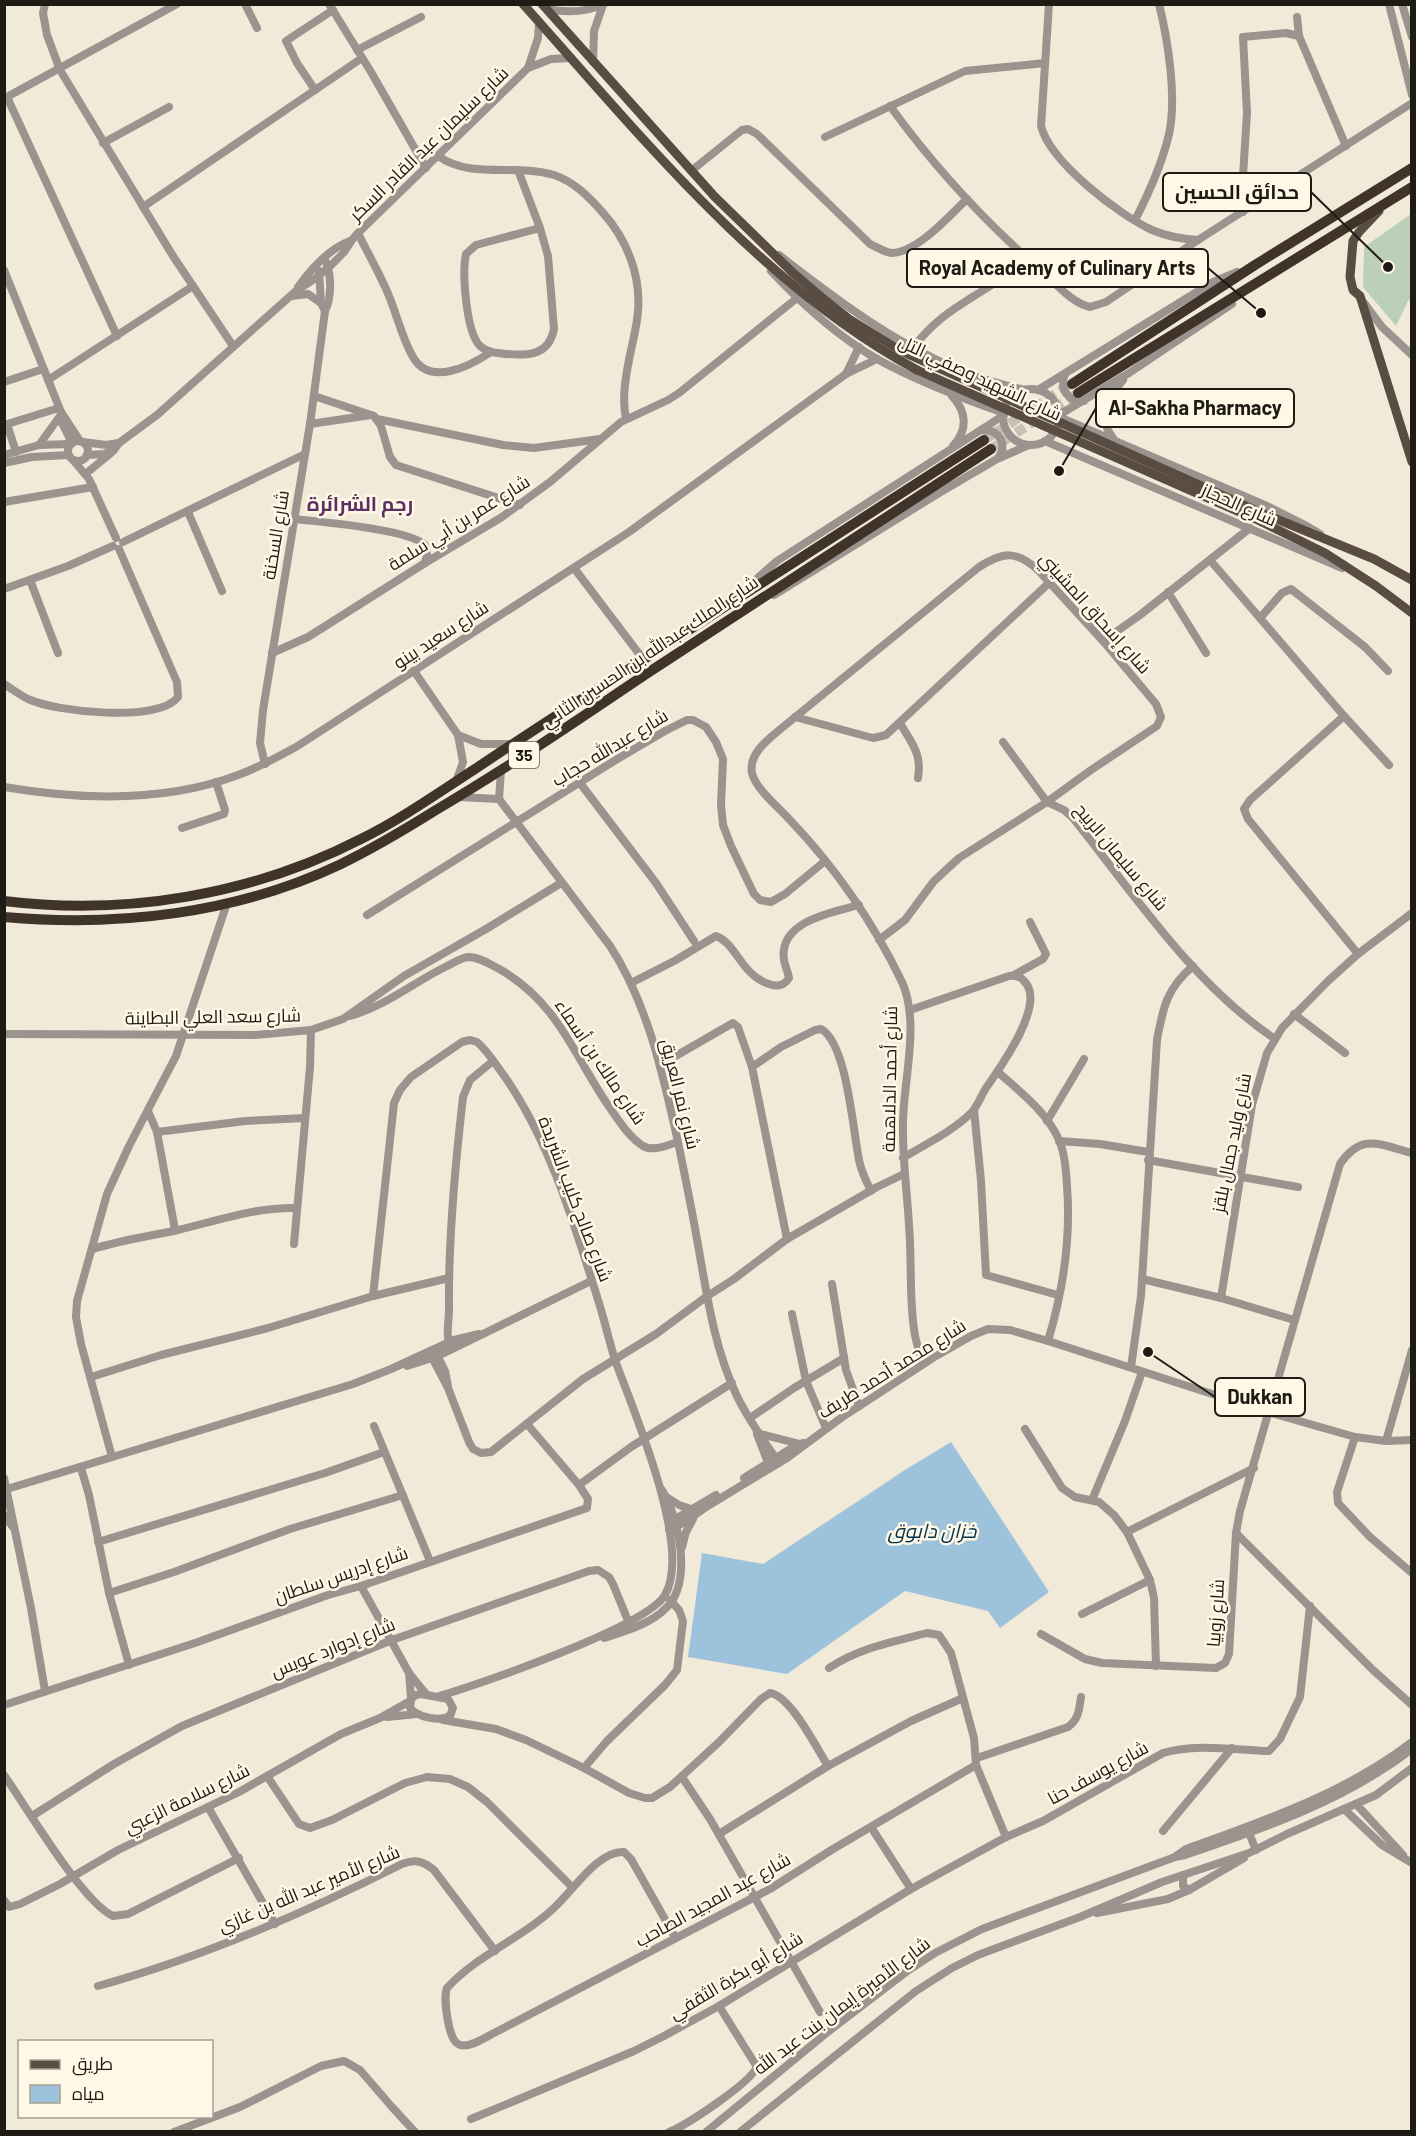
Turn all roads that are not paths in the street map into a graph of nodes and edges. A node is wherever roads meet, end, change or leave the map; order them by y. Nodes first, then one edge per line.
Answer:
1 (45, 4) edge
2 (177, 4) edge
3 (245, 4) edge
4 (523, 4) edge
5 (1049, 4) edge
6 (1158, 4) edge
7 (1389, 4) edge
8 (1402, 4) edge
9 (603, 5) edge
10 (331, 7) edge
11 (544, 7) edge
12 (421, 16) dead end
13 (1297, 16) dead end
14 (539, 23) junction
15 (257, 28) dead end
16 (1299, 36) junction
17 (1412, 37) edge
18 (357, 50) junction
19 (362, 58) junction
20 (571, 58) junction
21 (593, 62) junction
22 (1045, 63) junction
23 (528, 68) junction
24 (60, 70) junction
25 (315, 90) junction
26 (1412, 95) edge
27 (6, 98) edge
28 (1412, 103) edge
29 (890, 106) junction
30 (169, 107) dead end
31 (825, 137) dead end
32 (103, 143) junction
33 (1346, 146) junction
34 (438, 156) junction
35 (1412, 160) edge
36 (426, 168) junction
37 (1412, 168) edge
38 (518, 170) junction
39 (691, 171) junction
40 (1400, 175) junction
41 (1412, 187) edge
42 (1397, 197) junction
43 (967, 199) junction
44 (143, 207) junction
45 (1243, 212) junction
46 (1135, 220) junction
47 (540, 228) junction
48 (358, 233) junction
49 (754, 235) junction
50 (1198, 240) junction
51 (350, 241) junction
52 (747, 245) junction
53 (324, 258) junction
54 (1026, 258) junction
55 (336, 259) junction
56 (1255, 265) junction
57 (328, 266) junction
58 (4, 270) edge
59 (318, 270) junction
60 (1264, 278) junction
61 (193, 286) junction
62 (329, 290) junction
63 (293, 293) junction
64 (1360, 296) junction
65 (796, 298) junction
66 (816, 298) junction
67 (321, 303) junction
68 (325, 311) junction
69 (117, 336) junction
70 (233, 346) junction
71 (859, 347) junction
72 (913, 348) junction
73 (491, 352) junction
74 (1412, 355) edge
75 (877, 359) junction
76 (44, 369) junction
77 (1066, 373) junction
78 (1130, 373) junction
79 (846, 374) junction
80 (970, 374) junction
81 (48, 380) junction
82 (4, 382) edge
83 (1025, 390) junction
84 (1038, 390) junction
85 (1078, 393) junction
86 (951, 394) junction
87 (314, 396) junction
88 (964, 399) junction
89 (60, 412) junction
90 (1004, 414) junction
91 (1059, 416) junction
92 (375, 417) junction
93 (626, 419) junction
94 (310, 424) junction
95 (6, 425) edge
96 (1085, 427) junction
97 (982, 435) junction
98 (601, 439) junction
99 (1113, 440) junction
100 (1045, 441) junction
101 (76, 443) junction
102 (119, 443) junction
103 (1029, 445) junction
104 (39, 446) junction
105 (113, 451) junction
106 (16, 452) junction
107 (946, 452) junction
108 (305, 454) junction
109 (994, 454) junction
110 (4, 455) edge
111 (87, 456) junction
112 (1083, 456) junction
113 (71, 458) junction
114 (1412, 462) edge
115 (4, 463) edge
116 (90, 479) junction
117 (4, 502) edge
118 (520, 505) junction
119 (188, 512) junction
120 (1262, 518) junction
121 (294, 519) junction
122 (1250, 528) junction
123 (118, 544) junction
124 (1334, 544) junction
125 (1210, 560) junction
126 (425, 563) junction
127 (574, 568) junction
128 (1354, 573) junction
129 (30, 580) junction
130 (1412, 580) edge
131 (1050, 582) junction
132 (4, 589) edge
133 (222, 591) dead end
134 (1168, 592) junction
135 (733, 601) junction
136 (1412, 613) edge
137 (1260, 618) junction
138 (1103, 641) junction
139 (58, 652) dead end
140 (272, 653) junction
141 (1206, 653) dead end
142 (643, 659) junction
143 (414, 671) junction
144 (1388, 671) dead end
145 (4, 684) edge
146 (1344, 716) junction
147 (795, 717) junction
148 (900, 723) junction
149 (458, 735) junction
150 (1003, 742) dead end
151 (513, 744) junction
152 (264, 764) junction
153 (1389, 765) dead end
154 (501, 770) junction
155 (752, 772) joint
156 (918, 778) dead end
157 (456, 781) junction
158 (216, 782) junction
159 (580, 783) junction
160 (4, 787) edge
161 (458, 797) junction
162 (499, 800) junction
163 (1047, 802) junction
164 (517, 822) junction
165 (182, 828) dead end
166 (825, 861) junction
167 (561, 883) junction
168 (4, 901) edge
169 (227, 903) junction
170 (859, 905) junction
171 (1412, 913) edge
172 (367, 915) dead end
173 (4, 917) edge
174 (1030, 922) dead end
175 (879, 940) junction
176 (694, 941) dead end
177 (1358, 954) junction
178 (1194, 966) junction
179 (1014, 975) junction
180 (631, 983) junction
181 (910, 1010) junction
182 (1294, 1014) junction
183 (343, 1018) junction
184 (311, 1030) junction
185 (4, 1034) edge
186 (182, 1035) junction
187 (1275, 1039) junction
188 (1345, 1053) dead end
189 (1084, 1059) dead end
190 (493, 1061) junction
191 (660, 1065) junction
192 (752, 1067) junction
193 (998, 1072) junction
194 (974, 1110) junction
195 (148, 1111) junction
196 (305, 1118) junction
197 (1047, 1121) junction
198 (157, 1132) junction
199 (1059, 1141) junction
200 (678, 1142) junction
201 (1412, 1153) edge
202 (1148, 1156) junction
203 (903, 1158) junction
204 (904, 1174) junction
205 (1240, 1176) junction
206 (1298, 1187) dead end
207 (870, 1191) junction
208 (296, 1208) junction
209 (175, 1230) junction
210 (786, 1239) junction
211 (294, 1244) dead end
212 (93, 1249) junction
213 (448, 1278) junction
214 (1142, 1279) junction
215 (591, 1281) junction
216 (832, 1284) dead end
217 (1058, 1295) junction
218 (373, 1296) junction
219 (706, 1297) junction
220 (1221, 1298) junction
221 (792, 1314) dead end
222 (1294, 1320) junction
223 (1048, 1341) junction
224 (452, 1345) junction
225 (1412, 1350) edge
226 (433, 1354) junction
227 (844, 1358) junction
228 (615, 1359) junction
229 (923, 1364) junction
230 (1131, 1367) junction
231 (1142, 1372) junction
232 (91, 1377) junction
233 (806, 1381) junction
234 (732, 1383) junction
235 (859, 1406) junction
236 (1268, 1412) junction
237 (750, 1418) junction
238 (527, 1424) junction
239 (374, 1426) dead end
240 (826, 1428) junction
241 (1025, 1429) dead end
242 (759, 1432) junction
243 (1355, 1437) junction
244 (644, 1439) junction
245 (1412, 1440) edge
246 (1386, 1441) junction
247 (804, 1443) junction
248 (384, 1452) junction
249 (112, 1456) junction
250 (778, 1460) junction
251 (769, 1466) junction
252 (81, 1467) junction
253 (1254, 1468) junction
254 (579, 1485) junction
255 (659, 1486) junction
256 (6, 1487) edge
257 (402, 1495) junction
258 (666, 1496) junction
259 (1092, 1500) junction
260 (694, 1512) junction
261 (4, 1515) edge
262 (672, 1525) junction
263 (16, 1532) junction
264 (1127, 1532) junction
265 (1236, 1533) junction
266 (98, 1542) junction
267 (681, 1557) junction
268 (430, 1561) junction
269 (1412, 1573) edge
270 (1150, 1580) junction
271 (361, 1586) junction
272 (109, 1593) junction
273 (664, 1596) junction
274 (672, 1602) junction
275 (1310, 1606) junction
276 (1082, 1614) dead end
277 (630, 1624) junction
278 (1041, 1634) dead end
279 (392, 1640) junction
280 (129, 1665) junction
281 (1156, 1666) junction
282 (829, 1668) dead end
283 (409, 1673) junction
284 (464, 1689) junction
285 (45, 1691) junction
286 (426, 1694) junction
287 (439, 1696) junction
288 (1081, 1697) dead end
289 (963, 1698) junction
290 (411, 1699) junction
291 (4, 1705) edge
292 (1412, 1705) edge
293 (453, 1707) junction
294 (417, 1714) junction
295 (380, 1718) junction
296 (442, 1720) junction
297 (471, 1724) junction
298 (1412, 1742) edge
299 (1232, 1748) junction
300 (1412, 1749) edge
301 (976, 1761) junction
302 (828, 1766) junction
303 (584, 1768) junction
304 (1412, 1768) edge
305 (4, 1775) edge
306 (267, 1776) junction
307 (682, 1777) junction
308 (1356, 1804) junction
309 (208, 1807) junction
310 (1344, 1809) junction
311 (32, 1816) junction
312 (870, 1827) junction
313 (1163, 1831) dead end
314 (1249, 1833) junction
315 (719, 1834) junction
316 (1006, 1836) junction
317 (1253, 1851) junction
318 (1403, 1856) junction
319 (1175, 1857) junction
320 (239, 1858) junction
321 (1412, 1863) edge
322 (1183, 1875) junction
323 (74, 1876) junction
324 (572, 1887) junction
325 (911, 1889) junction
326 (1189, 1890) junction
327 (1134, 1895) junction
328 (754, 1897) junction
329 (7, 1904) edge
330 (1138, 1906) junction
331 (1080, 1917) junction
332 (275, 1924) junction
333 (675, 1937) junction
334 (495, 1951) junction
335 (791, 1961) junction
336 (98, 1986) dead end
337 (718, 2006) junction
338 (820, 2012) dead end
339 (212, 2118) edge
340 (213, 2118) edge
341 (471, 2119) dead end
342 (174, 2132) edge
343 (415, 2132) edge
344 (669, 2132) edge
345 (706, 2132) edge
346 (740, 2132) edge

1 - 24 street
2 - 24 street
3 - 15 street
4 - 14 main road, شارع الشهيد وصفي التل
5 - 22 street
6 - 46 street
7 - 26 street
8 - 17 street
9 - 11 street
9 - 21 street
10 - 18 street
10 - 25 street
11 - 21 main road, شارع الشهيد وصفي التل
12 - 18 street
13 - 16 street
14 - 20 main road, شارع الشهيد وصفي التل
14 - 23 street, شارع سليمان عبد القادر السكر
16 - 33 street
16 - 45 street
18 - 19 street
19 - 25 street
19 - 36 street
20 - 23 street, شارع سليمان عبد القادر السكر
20 - 52 main road, شارع الشهيد وصفي التل
21 - 39 main road, شارع الشهيد وصفي التل
22 - 29 street
22 - 46 street
23 - 34 street, شارع سليمان عبد القادر السكر
24 - 27 street
24 - 32 street
25 - 44 street
27 - 69 street
28 - 33 street
29 - 31 street
29 - 43 street
30 - 32 street
32 - 44 street
33 - 45 street
34 - 36 street, شارع سليمان عبد القادر السكر
34 - 38 street
35 - 40 street
36 - 48 street, شارع سليمان عبد القادر السكر
37 - 40 highway
38 - 47 street
38 - 93 street
39 - 43 street
39 - 49 main road, شارع الشهيد وصفي التل
40 - 56 highway
41 - 42 highway
42 - 60 highway
42 - 64 main road
43 - 54 street
44 - 61 street
45 - 50 street
46 - 50 street
47 - 73 street
47 - 73 street
48 - 51 street, شارع سليمان عبد القادر السكر
48 - 73 street
49 - 66 main road, شارع الشهيد وصفي التل
49 - 72 street
50 - 54 street
51 - 53 street, شارع سليمان عبد القادر السكر
51 - 55 street, شارع سليمان عبد القادر السكر
52 - 65 street
52 - 66 main road, شارع الشهيد وصفي التل
53 - 57 street, شارع السخنة
53 - 59 street, شارع سليمان عبد القادر السكر
54 - 72 street
55 - 57 street, شارع سليمان عبد القادر السكر
55 - 62 street
56 - 77 street
56 - 85 highway
57 - 59 street, شارع سليمان عبد القادر السكر
57 - 62 street, شارع السخنة
58 - 76 street
59 - 63 street, شارع سليمان عبد القادر السكر
59 - 67 street
60 - 78 street
60 - 85 highway
61 - 69 street
61 - 70 street
62 - 68 street, شارع السخنة
63 - 67 street
63 - 70 street, شارع سليمان عبد القادر السكر
64 - 74 street
64 - 114 main road
65 - 71 street
65 - 93 street, شارع عمر بن أبي سلمة
66 - 120 main road, شارع الشهيد وصفي التل, bridge
67 - 68 street
68 - 87 street, شارع السخنة
69 - 81 street
70 - 102 street, شارع سليمان عبد القادر السكر
71 - 75 street
71 - 79 street, شارع سعيد بينو
72 - 80 street
75 - 79 street, شارع سعيد بينو
75 - 86 street
76 - 81 street
76 - 82 street
77 - 84 street
77 - 85 street
78 - 85 street
78 - 99 street
79 - 127 street, شارع سعيد بينو
80 - 83 street
80 - 88 street
81 - 89 street
83 - 84 street
83 - 90 street
84 - 91 street
85 - 91 street
86 - 88 street
86 - 107 street
87 - 92 street
87 - 94 street, شارع السخنة
88 - 90 street
89 - 95 street
89 - 101 street
89 - 104 street
90 - 97 street
90 - 103 street
91 - 96 street, شارع الحجاز
91 - 100 street
92 - 94 street
92 - 98 street
92 - 118 street
93 - 98 street, شارع عمر بن أبي سلمة
94 - 108 street, شارع السخنة
95 - 106 street
96 - 99 street, شارع الحجاز
96 - 112 street
97 - 107 street
97 - 109 street
97 - 135 highway, شارع الملك عبدالله بن الحسين الثاني / 35
98 - 118 street, شارع عمر بن أبي سلمة
99 - 124 street, شارع الحجاز
100 - 103 street
100 - 112 street, شارع الحجاز
101 - 102 street
101 - 104 street
101 - 111 street
101 - 113 street
102 - 105 street, شارع سليمان عبد القادر السكر
103 - 109 street
104 - 106 street
105 - 111 street
105 - 116 street, شارع سليمان عبد القادر السكر
106 - 110 street
107 - 135 street
108 - 119 street
108 - 121 street, شارع السخنة
109 - 154 highway, شارع الملك عبدالله بن الحسين الثاني / 35
111 - 113 street
111 - 116 street
112 - 122 street, شارع الحجاز
113 - 115 street
113 - 116 street
116 - 117 street
116 - 123 street
118 - 126 street, شارع عمر بن أبي سلمة
119 - 123 street
119 - 133 street
120 - 124 main road, شارع الشهيد وصفي التل
120 - 128 main road, شارع الشهيد وصفي التل
121 - 126 street
121 - 140 street, شارع السخنة
122 - 125 street
122 - 128 street, شارع الحجاز
123 - 129 street
123 - 145 street
124 - 130 main road, شارع الحجاز
125 - 134 street
125 - 137 street
126 - 140 street, شارع عمر بن أبي سلمة
127 - 142 street
127 - 143 street, شارع سعيد بينو
128 - 136 main road, شارع الحجاز
129 - 132 street
129 - 139 street
131 - 138 street, شارع إسحاق المشيني
131 - 147 street, شارع إسحاق المشيني
131 - 148 street
134 - 138 street
134 - 141 street
135 - 142 highway, شارع الملك عبدالله بن الحسين الثاني / 35
137 - 144 street
137 - 146 street
138 - 163 street, شارع إسحاق المشيني
140 - 152 street, شارع السخنة
142 - 151 highway, شارع الملك عبدالله بن الحسين الثاني / 35
143 - 149 street
143 - 152 street, شارع سعيد بينو
146 - 153 street
146 - 177 street
147 - 148 street
147 - 155 street, شارع إسحاق المشيني
148 - 156 street
149 - 151 street
149 - 157 street
150 - 163 street
151 - 157 highway, شارع الملك عبدالله بن الحسين الثاني / 35
152 - 158 street, شارع سعيد بينو
154 - 161 highway, شارع الملك عبدالله بن الحسين الثاني / 35
154 - 162 street
155 - 166 street, شارع أحمد الدلاهمة
157 - 168 highway, شارع الملك عبدالله بن الحسين الثاني / 35
158 - 160 street, شارع سعيد بينو
158 - 165 street
159 - 164 street, شارع عبدالله حجاب
159 - 166 street, شارع عبدالله حجاب
159 - 176 street
161 - 162 street
161 - 169 highway, شارع الملك عبدالله بن الحسين الثاني / 35
162 - 164 street, شارع نمر العريق
163 - 175 street, شارع سليمان الربيح
163 - 178 street, شارع سليمان الربيح
164 - 167 street, شارع نمر العريق
164 - 172 street, شارع عبدالله حجاب
166 - 170 street, شارع أحمد الدلاهمة
167 - 180 street, شارع نمر العريق
167 - 183 street, شارع سعد العلي البطاينة
169 - 173 highway, شارع الملك عبدالله بن الحسين الثاني / 35
169 - 186 street
170 - 175 street, شارع أحمد الدلاهمة
170 - 180 street
171 - 177 street, شارع وليد جمال بلقز
174 - 179 street
175 - 181 street, شارع أحمد الدلاهمة
177 - 182 street, شارع وليد جمال بلقز
178 - 187 street, شارع سليمان الربيح
178 - 202 street
179 - 181 street
179 - 193 street
180 - 191 street, شارع نمر العريق
181 - 203 street, شارع أحمد الدلاهمة
182 - 187 street, شارع وليد جمال بلقز
182 - 188 street
183 - 184 street, شارع سعد العلي البطاينة
183 - 200 street, شارع مالك بن أسماء
184 - 186 street, شارع سعد العلي البطاينة
184 - 196 street
185 - 186 street, شارع سعد العلي البطاينة
186 - 195 street
187 - 205 street, شارع وليد جمال بلقز
189 - 197 street
190 - 213 street
190 - 215 street, شارع صالح كليب الشريدة
190 - 218 street, شارع صالح كليب الشريدة
191 - 192 street
191 - 200 street, شارع نمر العريق
192 - 207 street
192 - 210 street
193 - 194 street
193 - 197 street
194 - 203 street
194 - 217 street
195 - 198 street
195 - 212 street
196 - 198 street
196 - 208 street
197 - 199 street
198 - 209 street
199 - 202 street
199 - 217 street
200 - 219 street, شارع نمر العريق
201 - 222 street, شارع زوبيا
202 - 205 street
202 - 214 street
203 - 204 street, شارع أحمد الدلاهمة
204 - 207 street
204 - 229 street, شارع أحمد الدلاهمة
205 - 206 street
205 - 220 street, شارع وليد جمال بلقز
207 - 210 street
208 - 209 street
208 - 211 street
209 - 212 street
210 - 219 street
212 - 232 street
213 - 218 street
213 - 224 street
214 - 220 street
214 - 230 street
215 - 224 street
215 - 228 street, شارع صالح كليب الشريدة
216 - 227 street
217 - 223 street
218 - 232 street
219 - 228 street
219 - 234 street, شارع نمر العريق
220 - 222 street
221 - 233 street
222 - 236 street, شارع زوبيا
223 - 229 street, شارع محمد أحمد طريف
223 - 230 street, شارع محمد أحمد طريف
224 - 226 street
225 - 246 street
226 - 238 street
226 - 249 street
227 - 233 street, شارع محمد أحمد طريف
227 - 235 street
228 - 238 street
228 - 244 street
229 - 235 street, شارع محمد أحمد طريف
230 - 231 street, شارع محمد أحمد طريف
231 - 236 street, شارع محمد أحمد طريف
231 - 259 street
232 - 249 street
233 - 237 street, شارع محمد أحمد طريف
233 - 240 street
234 - 237 street, شارع نمر العريق
234 - 244 street
235 - 240 street, شارع محمد أحمد طريف
236 - 243 street, شارع محمد أحمد طريف
236 - 253 street, شارع زوبيا
237 - 242 street, شارع نمر العريق
238 - 254 street, شارع إدريس سلطان
239 - 248 street
240 - 247 street, شارع محمد أحمد طريف
241 - 259 street
242 - 247 street
242 - 250 street, شارع نمر العريق
242 - 251 street, شارع نمر العريق
243 - 246 street, شارع محمد أحمد طريف
243 - 269 street
244 - 254 street
244 - 255 street
245 - 246 street, شارع محمد أحمد طريف
247 - 250 street, شارع محمد أحمد طريف
248 - 257 street
248 - 266 street
249 - 252 street
250 - 251 street, شارع محمد أحمد طريف
251 - 260 street, شارع محمد أحمد طريف
252 - 256 street
252 - 266 street
253 - 264 street
253 - 265 street, شارع زوبيا
254 - 268 street, شارع إدريس سلطان
255 - 258 street
255 - 262 street
256 - 263 street
257 - 268 street
257 - 272 street
258 - 260 street
258 - 262 street
259 - 264 street
260 - 262 street, شارع محمد أحمد طريف
260 - 267 street
261 - 263 street
262 - 267 street
262 - 273 street
263 - 285 street
264 - 270 street
265 - 275 street
265 - 281 street, شارع زوبيا
266 - 272 street
267 - 274 street
268 - 271 street, شارع إدريس سلطان
270 - 276 street
270 - 281 street
271 - 279 street
271 - 280 street, شارع إدريس سلطان
272 - 280 street
273 - 274 street
273 - 277 street
274 - 277 street
274 - 303 street
275 - 292 street
275 - 299 street, شارع يوسف حنا
277 - 279 street, شارع إدوارد عويس
277 - 284 street
278 - 281 street, شارع زوبيا
279 - 283 street
279 - 311 street, شارع إدوارد عويس
280 - 285 street, شارع إدريس سلطان
282 - 289 street
283 - 286 street
283 - 290 street
284 - 287 street
284 - 293 street
285 - 291 street, شارع إدريس سلطان
286 - 287 street
286 - 290 street, شارع سلامة الزعبي
287 - 293 street
288 - 301 street, شارع عبد المجيد الصاحب
289 - 301 street
289 - 302 street
290 - 294 street
290 - 295 street, شارع سلامة الزعبي
293 - 296 street
293 - 297 street
294 - 295 street, شارع سلامة الزعبي
294 - 296 street, شارع سلامة الزعبي
295 - 306 street, شارع سلامة الزعبي
296 - 297 street, شارع سلامة الزعبي
297 - 303 street, شارع سلامة الزعبي
298 - 319 street, شارع الأميرة إيمان بنت عبد الله
299 - 313 street
299 - 316 street, شارع يوسف حنا
300 - 314 street, شارع الأميرة إيمان بنت عبد الله
301 - 312 street, شارع عبد المجيد الصاحب
301 - 316 street
302 - 307 street
302 - 315 street
303 - 307 street, شارع سلامة الزعبي
304 - 308 street
305 - 311 street
306 - 309 street, شارع سلامة الزعبي
306 - 324 street
307 - 315 street
308 - 310 street
308 - 318 street
309 - 320 street
309 - 323 street, شارع سلامة الزعبي
310 - 317 street
310 - 318 street
311 - 323 street
312 - 325 street
312 - 328 street, شارع عبد المجيد الصاحب
314 - 317 street
314 - 319 street, شارع الأميرة إيمان بنت عبد الله
315 - 328 street
316 - 325 street, شارع أبو بكرة الثقفي
317 - 322 street
317 - 326 street
318 - 321 street
319 - 345 street, شارع الأميرة إيمان بنت عبد الله
320 - 323 street
320 - 332 street
322 - 326 street
322 - 327 street
323 - 329 street, شارع سلامة الزعبي
324 - 333 street
324 - 334 street
325 - 335 street, شارع أبو بكرة الثقفي
326 - 330 street
327 - 330 street
327 - 331 street
328 - 333 street, شارع عبد المجيد الصاحب
328 - 335 street
330 - 331 street
331 - 346 street
332 - 334 street, شارع الأمير عبد الله بن غازي
332 - 336 street, شارع الأمير عبد الله بن غازي
333 - 334 street, شارع عبد المجيد الصاحب
335 - 337 street, شارع أبو بكرة الثقفي
335 - 338 street
337 - 341 street, شارع أبو بكرة الثقفي
337 - 344 street, شارع الأميرة إيمان بنت عبد الله
339 - 342 street
340 - 343 street

